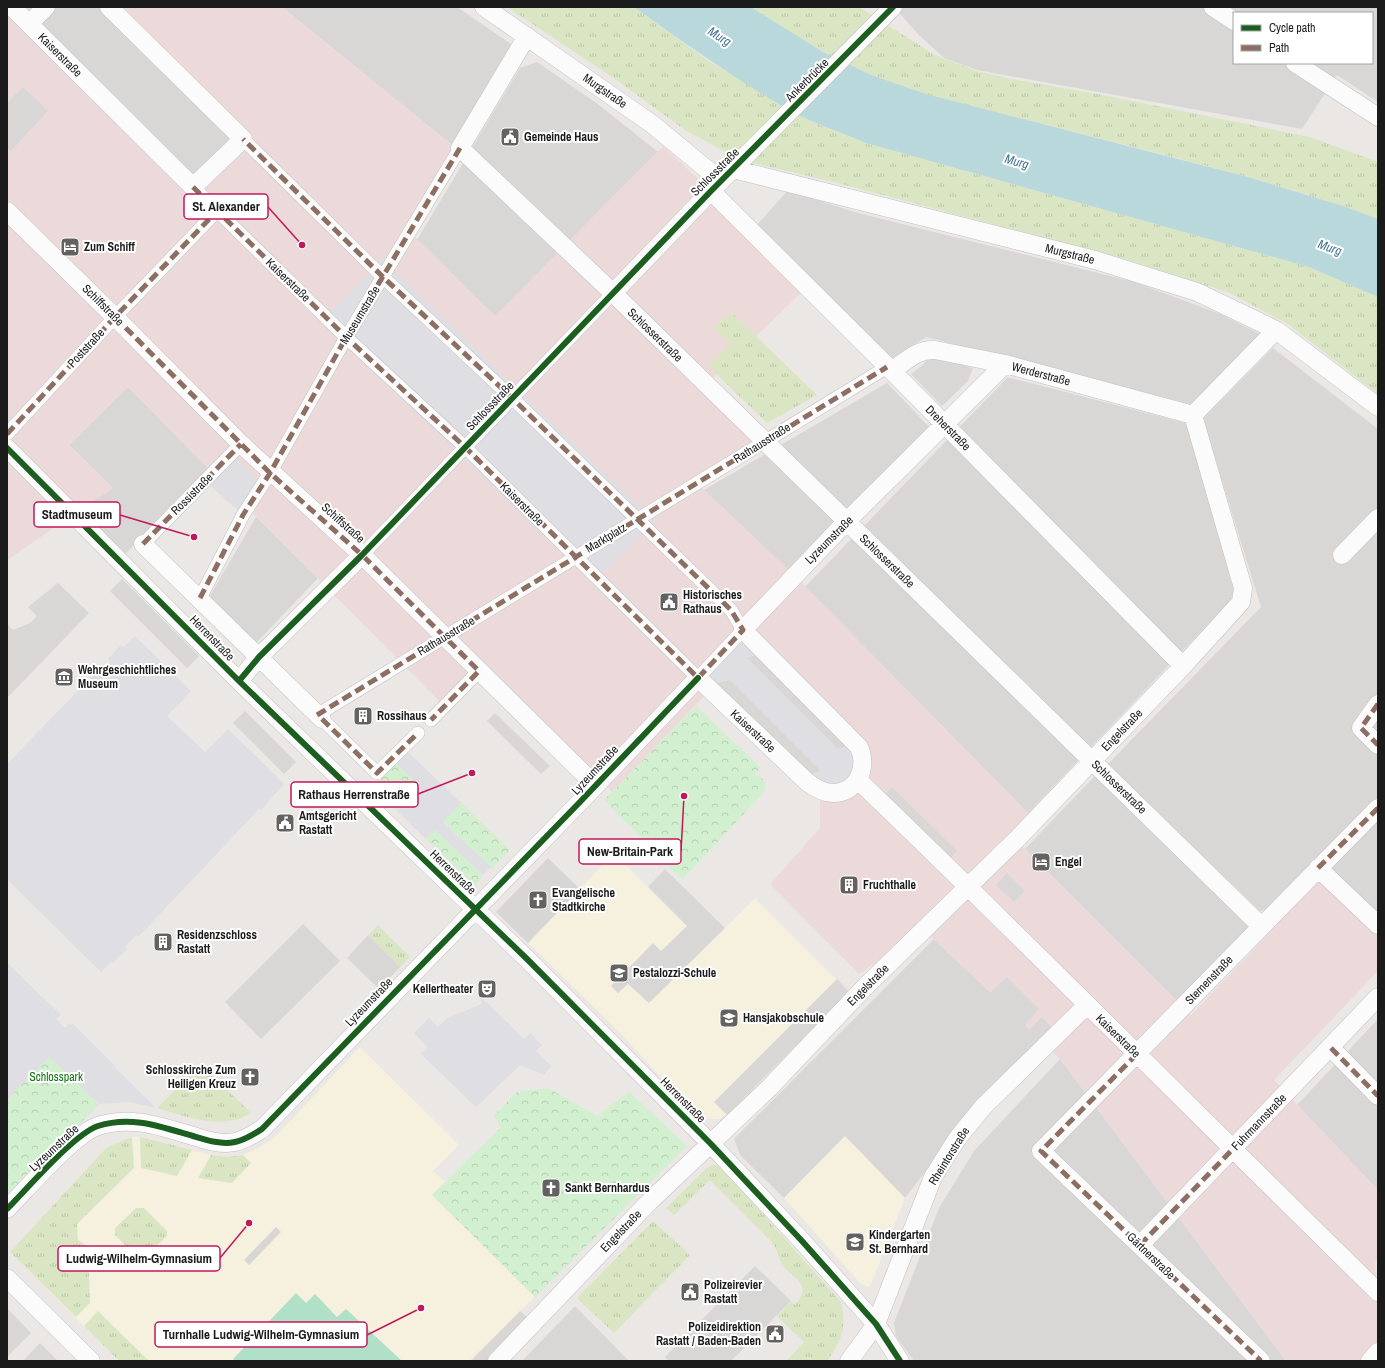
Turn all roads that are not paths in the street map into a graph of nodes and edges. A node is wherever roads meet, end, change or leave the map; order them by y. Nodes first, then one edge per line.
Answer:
1 (12, 7) edge
2 (46, 7) edge
3 (109, 7) edge
4 (484, 7) edge
5 (893, 7) edge
6 (1213, 7) edge
7 (1233, 20) edge
8 (30, 24) junction
9 (527, 36) junction
10 (1297, 64) edge
11 (1378, 117) edge
12 (243, 139) junction
13 (460, 148) junction
14 (754, 149) joint
15 (722, 180) junction
16 (193, 188) junction
17 (7, 211) edge
18 (217, 211) junction
19 (383, 277) junction
20 (613, 294) junction
21 (115, 317) junction
22 (1276, 330) junction
23 (347, 338) junction
24 (1005, 364) junction
25 (890, 369) junction
26 (512, 398) junction
27 (1378, 407) edge
28 (1193, 415) junction
29 (945, 425) junction
30 (7, 434) edge
31 (765, 441) junction
32 (241, 444) junction
33 (465, 447) junction
34 (7, 448) edge
35 (270, 473) junction
36 (1378, 518) edge
37 (637, 520) junction
38 (847, 521) junction
39 (143, 544) joint
40 (1342, 555) dead end
41 (362, 556) junction
42 (576, 557) junction
43 (200, 598) junction
44 (743, 630) junction
45 (445, 636) junction
46 (259, 658) junction
47 (1183, 666) junction
48 (479, 671) junction
49 (698, 678) junction
50 (239, 681) junction
51 (1378, 704) edge
52 (319, 717) junction
53 (431, 720) dead end
54 (418, 733) dead end
55 (1378, 745) edge
56 (1092, 761) junction
57 (858, 780) junction
58 (595, 785) junction
59 (1378, 808) edge
60 (1318, 868) junction
61 (968, 886) junction
62 (476, 909) junction
63 (1378, 925) edge
64 (1261, 926) junction
65 (1378, 997) edge
66 (1087, 1005) junction
67 (1331, 1048) junction
68 (1137, 1054) junction
69 (1378, 1096) edge
70 (711, 1144) junction
71 (1232, 1150) junction
72 (1041, 1151) joint
73 (7, 1209) edge
74 (1140, 1245) junction
75 (7, 1278) edge
76 (1378, 1292) edge
77 (876, 1324) junction
78 (1378, 1352) edge
79 (91, 1361) edge
80 (497, 1361) edge
81 (849, 1361) edge
82 (900, 1361) edge
83 (1261, 1361) edge
84 (1370, 1361) edge

1 - 8 street, Kaiserstraße
2 - 8 street, Kaiserstraße
3 - 12 street
4 - 9 street, Murgstraße
5 - 14 street, Ankerbrücke
6 - 7 street
8 - 16 street, Kaiserstraße
9 - 13 street, Museumstraße
9 - 15 street, Murgstraße
10 - 11 street
12 - 16 street
12 - 19 street
13 - 19 street, Museumstraße
13 - 20 street, Schlosserstraße
14 - 15 street, Schlossstraße
15 - 20 street, Schlossstraße
15 - 22 street, Murgstraße
15 - 25 street, Dreherstraße
16 - 18 street, Kaiserstraße
17 - 21 street, Schiffstraße
18 - 21 street, Poststraße
18 - 23 street, Kaiserstraße
19 - 23 street, Museumstraße
19 - 26 street
20 - 26 street, Schlossstraße
20 - 31 street, Schlosserstraße
21 - 30 street, Poststraße
21 - 32 street, Schiffstraße
22 - 27 street, Murgstraße
22 - 28 street
23 - 33 street, Kaiserstraße
23 - 35 street, Museumstraße
24 - 25 street, Werderstraße
24 - 28 street, Werderstraße
24 - 29 street, Lyzeumstraße
25 - 29 street, Dreherstraße
25 - 31 street, Rathausstraße
26 - 33 street, Schlossstraße
26 - 37 street
28 - 47 street, Engelstraße
29 - 38 street, Lyzeumstraße
29 - 47 street, Dreherstraße
31 - 37 street, Rathausstraße
31 - 38 street, Schlosserstraße
32 - 35 street, Schiffstraße
32 - 39 street, Rossistraße
33 - 41 street, Schlossstraße
33 - 42 street, Kaiserstraße
34 - 50 street, Herrenstraße
35 - 41 street, Schiffstraße
35 - 43 street, Museumstraße
36 - 40 street
37 - 42 street, Marktplatz
37 - 44 street
38 - 44 street, Lyzeumstraße
38 - 56 street, Schlosserstraße
39 - 43 street, Herrenstraße
41 - 45 street, Schiffstraße
41 - 46 street, Schlossstraße
42 - 45 street, Rathausstraße
42 - 49 street, Kaiserstraße
43 - 46 street, Herrenstraße
44 - 49 street, Lyzeumstraße
44 - 57 street
45 - 48 street, Schiffstraße
45 - 52 street, Rathausstraße
46 - 50 street, Schlossstraße
46 - 52 street, Herrenstraße
47 - 56 street, Engelstraße
48 - 53 street
48 - 58 street, Schiffstraße
49 - 57 street, Kaiserstraße
49 - 58 street, Lyzeumstraße
50 - 62 street, Herrenstraße
51 - 55 street
52 - 54 street, Herrenstraße
56 - 61 street, Engelstraße
56 - 64 street, Schlosserstraße
57 - 61 street, Kaiserstraße
58 - 62 street, Lyzeumstraße
59 - 60 street, Sternenstraße
60 - 63 street
60 - 64 street, Sternenstraße
61 - 66 street, Kaiserstraße
61 - 70 street, Engelstraße
62 - 70 street, Herrenstraße
62 - 73 street, Lyzeumstraße
64 - 68 street, Sternenstraße
65 - 67 street, Fuhrmannstraße
66 - 68 street, Kaiserstraße
66 - 77 street, Rheintorstraße
67 - 69 street
67 - 71 street, Fuhrmannstraße
68 - 71 street, Kaiserstraße
68 - 72 street, Sternenstraße
70 - 77 street, Herrenstraße
70 - 80 street, Engelstraße
71 - 74 street, Fuhrmannstraße
71 - 76 street, Kaiserstraße
72 - 74 street, Gärtnerstraße
74 - 83 street, Gärtnerstraße
75 - 79 street
77 - 81 street, Rheintorstraße
77 - 82 street, Herrenstraße
78 - 84 street

